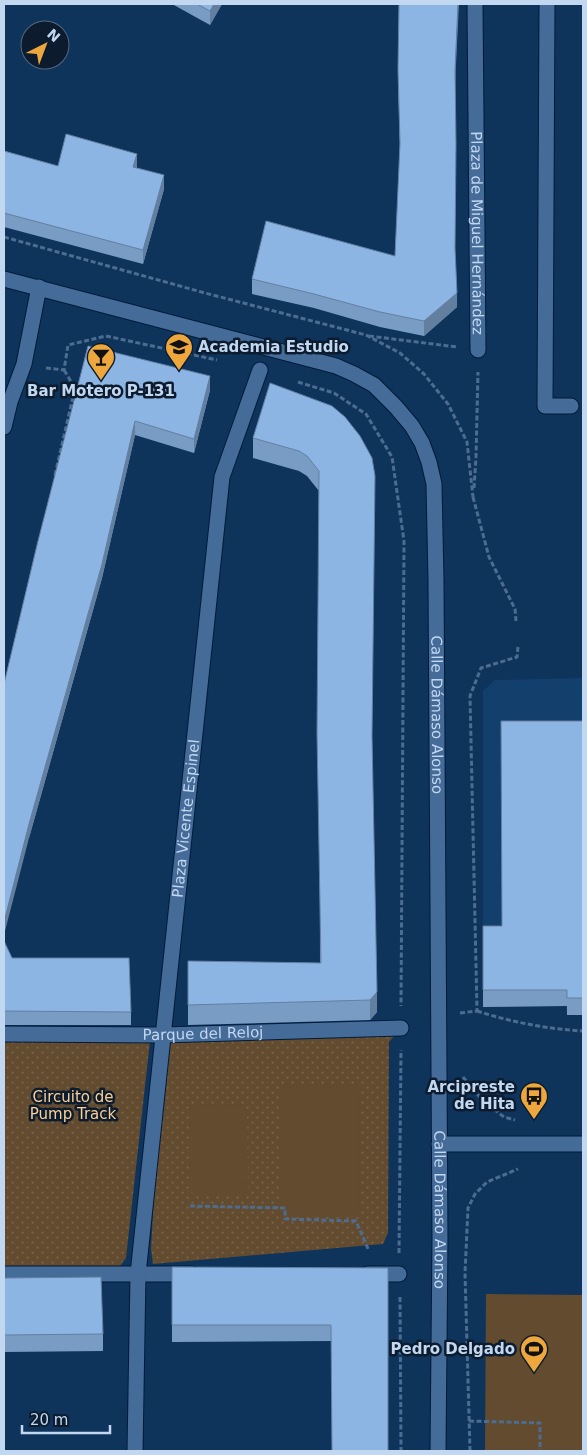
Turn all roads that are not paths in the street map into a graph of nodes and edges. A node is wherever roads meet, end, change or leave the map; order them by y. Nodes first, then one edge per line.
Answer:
1 (475, 4) edge
2 (547, 4) edge
3 (4, 278) edge
4 (39, 287) junction
5 (478, 350) road end
6 (260, 370) dead end
7 (7, 402) edge
8 (571, 406) dead end
9 (4, 427) edge
10 (401, 1028) road end
11 (4, 1034) edge
12 (163, 1035) junction
13 (439, 1144) junction
14 (583, 1144) edge
15 (4, 1274) edge
16 (138, 1274) junction
17 (206, 1274) edge
18 (350, 1274) edge
19 (399, 1274) road end
20 (135, 1451) edge
21 (438, 1451) edge

1 - 5 street, Plaza de Miguel Hernández
2 - 8 street
3 - 4 street, Calle Dámaso Alonso
4 - 7 street
4 - 13 street, Calle Dámaso Alonso
6 - 12 street, Plaza Vicente Espinel
7 - 9 street
10 - 12 street, Parque del Reloj
11 - 12 street, Parque del Reloj
12 - 16 street, Plaza Vicente Espinel
13 - 14 street
13 - 21 street, Calle Dámaso Alonso
15 - 16 street
16 - 17 street
16 - 20 street, Plaza Vicente Espinel
18 - 19 street

